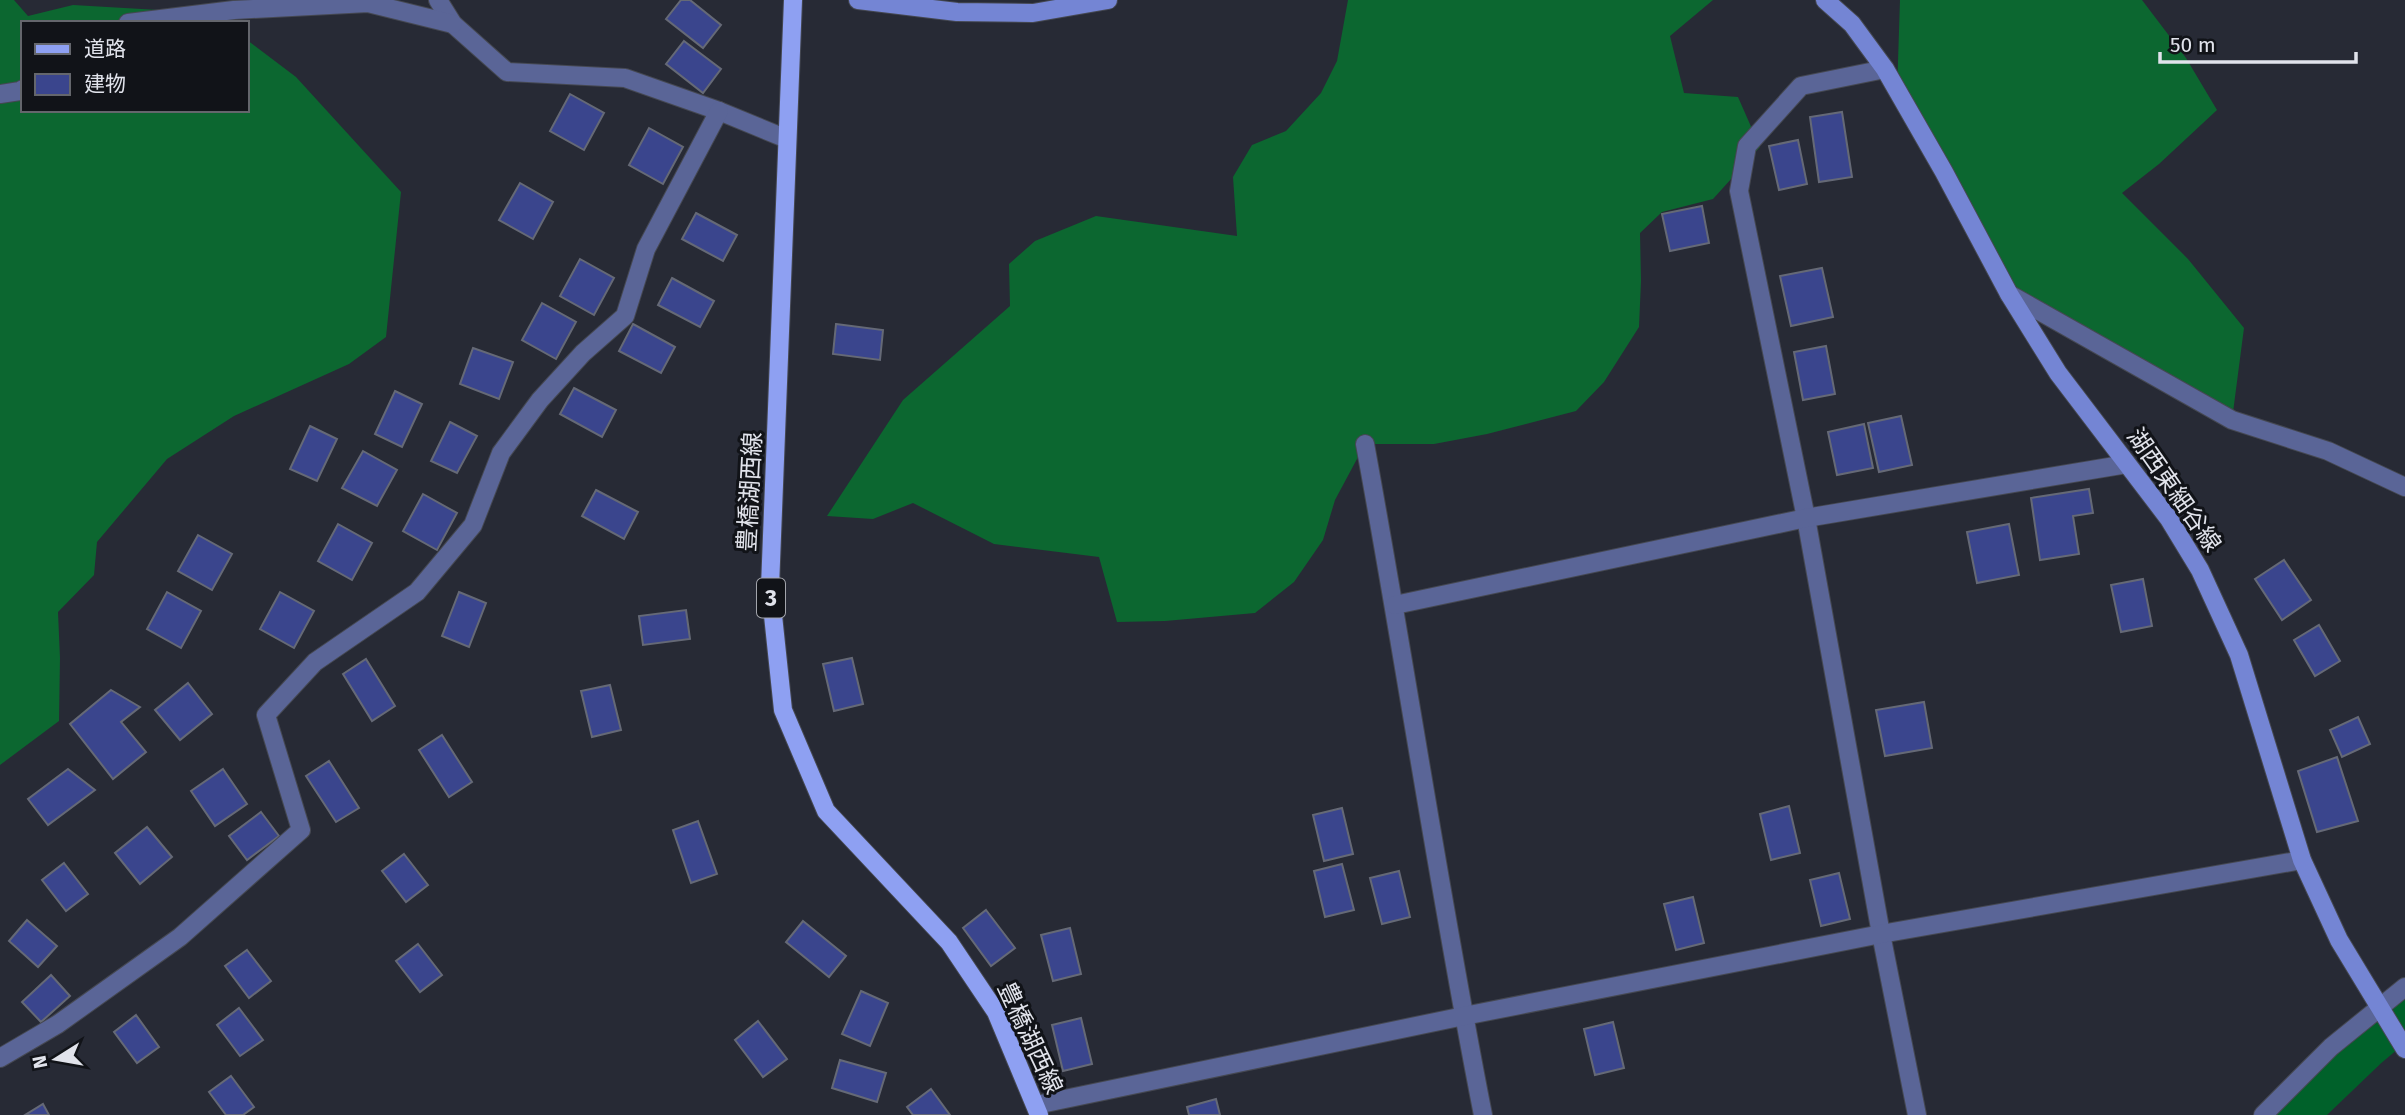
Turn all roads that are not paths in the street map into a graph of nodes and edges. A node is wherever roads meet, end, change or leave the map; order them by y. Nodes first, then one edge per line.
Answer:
1 (438, 0) edge
2 (793, 0) edge
3 (859, 0) edge
4 (1108, 0) edge
5 (1825, 0) edge
6 (957, 6) edge
7 (144, 21) edge
8 (453, 24) junction
9 (1885, 69) junction
10 (21, 90) edge
11 (0, 94) edge
12 (719, 111) junction
13 (787, 139) junction
14 (2009, 294) junction
15 (1365, 444) dead end
16 (2127, 464) junction
17 (2405, 487) edge
18 (1806, 518) junction
19 (1395, 605) junction
20 (2302, 860) junction
21 (1881, 934) junction
22 (2405, 987) edge
23 (2382, 1011) junction
24 (1464, 1016) junction
25 (2401, 1042) edge
26 (0, 1058) edge
27 (1037, 1110) edge
28 (1483, 1115) edge
29 (1917, 1115) edge
30 (2263, 1115) edge

1 - 8 street
2 - 13 main road, 豊橋湖西線 / 3
3 - 6 main road
4 - 6 main road
5 - 9 main road, 湖西東細谷線
7 - 8 street
8 - 12 street
9 - 14 main road, 湖西東細谷線
9 - 18 street
10 - 11 street
12 - 13 street
12 - 26 street
13 - 27 main road, 豊橋湖西線 / 3
14 - 16 main road, 湖西東細谷線
14 - 17 street
15 - 19 street
16 - 18 street
16 - 20 main road, 湖西東細谷線
18 - 19 street
18 - 21 street
19 - 24 street
20 - 21 street
20 - 23 main road, 湖西東細谷線
21 - 24 street
21 - 29 street
22 - 23 street
23 - 25 main road, 湖西東細谷線
23 - 30 street
24 - 27 street
24 - 28 street

